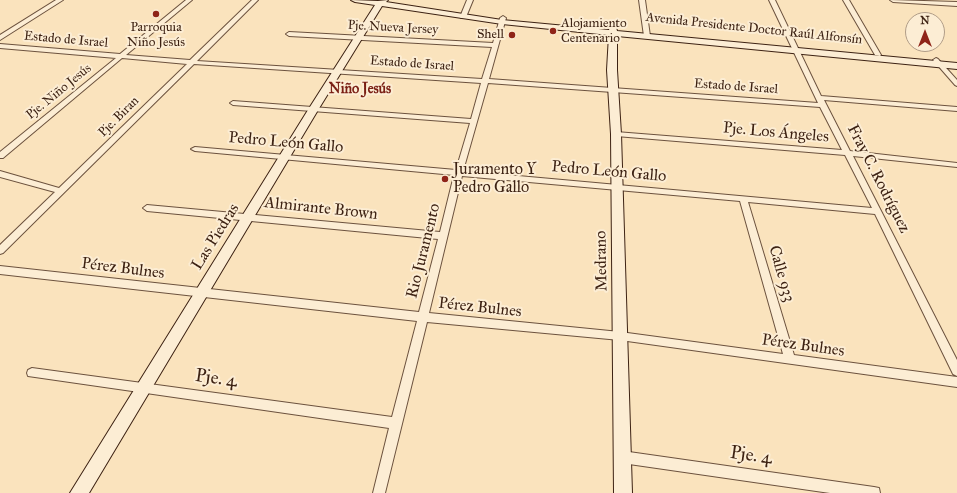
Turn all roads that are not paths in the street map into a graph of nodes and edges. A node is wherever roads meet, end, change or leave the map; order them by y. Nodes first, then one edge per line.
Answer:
1 (60, 0) edge
2 (189, 0) edge
3 (255, 0) edge
4 (355, 0) edge
5 (470, 0) edge
6 (642, 0) edge
7 (772, 0) edge
8 (846, 0) edge
9 (894, 0) edge
10 (382, 1) edge
11 (957, 4) edge
12 (464, 15) junction
13 (503, 20) junction
14 (613, 31) junction
15 (289, 34) dead end
16 (647, 34) junction
17 (360, 37) junction
18 (0, 38) edge
19 (495, 45) junction
20 (0, 46) edge
21 (795, 49) junction
22 (878, 55) junction
23 (120, 57) junction
24 (191, 62) junction
25 (938, 62) junction
26 (957, 62) edge
27 (957, 66) edge
28 (337, 71) junction
29 (485, 80) junction
30 (957, 84) edge
31 (614, 89) junction
32 (821, 102) junction
33 (233, 103) dead end
34 (957, 109) edge
35 (313, 110) junction
36 (474, 121) junction
37 (616, 134) junction
38 (194, 149) dead end
39 (848, 153) junction
40 (0, 156) edge
41 (284, 158) junction
42 (957, 165) edge
43 (460, 172) junction
44 (0, 174) edge
45 (617, 187) junction
46 (60, 191) junction
47 (742, 198) junction
48 (147, 208) dead end
49 (878, 211) junction
50 (248, 217) junction
51 (444, 236) junction
52 (0, 251) edge
53 (0, 270) edge
54 (201, 293) junction
55 (423, 317) junction
56 (620, 336) junction
57 (790, 359) junction
58 (957, 371) edge
59 (32, 373) dead end
60 (957, 382) edge
61 (144, 388) junction
62 (396, 423) junction
63 (622, 457) junction
64 (79, 493) edge
65 (379, 493) edge
66 (623, 493) edge
67 (874, 493) edge

1 - 18 street
2 - 23 street, Pje. Niño Jesús
3 - 24 street, Pje. Biran
4 - 10 street, Avenida Presidente Doctor Raúl Alfonsín
5 - 12 street
6 - 16 street
7 - 21 street, Fray C. Rodríguez
8 - 22 street
9 - 11 street
10 - 12 street, Avenida Presidente Doctor Raúl Alfonsín
10 - 17 street, Las Piedras
12 - 13 street, Avenida Presidente Doctor Raúl Alfonsín
13 - 14 street, Avenida Presidente Doctor Raúl Alfonsín
13 - 19 street, Rio Juramento
14 - 16 street, Avenida Presidente Doctor Raúl Alfonsín
14 - 31 street, Medrano
15 - 17 street, Pje. Nueva Jersey
16 - 21 street, Avenida Presidente Doctor Raúl Alfonsín
17 - 19 street, Pje. Nueva Jersey
17 - 28 street, Las Piedras
19 - 29 street, Rio Juramento
20 - 23 street, Estado de Israel
21 - 22 street, Avenida Presidente Doctor Raúl Alfonsín
21 - 25 street, Avenida Presidente Doctor Raúl Alfonsín
21 - 32 street, Fray C. Rodríguez
22 - 25 street, Avenida Presidente Doctor Raúl Alfonsín
23 - 24 street, Estado de Israel
23 - 40 street, Pje. Niño Jesús
24 - 28 street, Estado de Israel
24 - 46 street, Pje. Biran
25 - 26 street, Avenida Presidente Doctor Raúl Alfonsín
25 - 27 street, Avenida Presidente Doctor Raúl Alfonsín
25 - 30 street
28 - 29 street, Estado de Israel
28 - 35 street, Las Piedras
29 - 31 street, Estado de Israel
29 - 36 street, Rio Juramento
31 - 32 street, Estado de Israel
31 - 37 street, Medrano
32 - 34 street, Estado de Israel
32 - 39 street, Fray C. Rodríguez
33 - 35 street
35 - 36 street
35 - 41 street, Las Piedras
36 - 43 street, Rio Juramento
37 - 39 street, Pje. Los Ángeles
37 - 45 street, Medrano
38 - 41 street, Pedro León Gallo
39 - 42 street, Pje. Los Ángeles
39 - 49 street, Fray C. Rodríguez
41 - 43 street, Pedro León Gallo
41 - 50 street, Las Piedras
43 - 45 street, Pedro León Gallo
43 - 51 street, Rio Juramento
44 - 46 street
45 - 47 street, Pedro León Gallo
45 - 56 street, Medrano
46 - 52 street, Pje. Biran
47 - 49 street, Pedro León Gallo
47 - 57 street, Calle 933
48 - 50 street, Almirante Brown
49 - 58 street, Fray C. Rodríguez
50 - 51 street, Almirante Brown
50 - 54 street, Las Piedras
51 - 55 street, Rio Juramento
53 - 54 street, Pérez Bulnes
54 - 55 street, Pérez Bulnes
54 - 61 street, Las Piedras
55 - 56 street, Pérez Bulnes
55 - 62 street, Rio Juramento
56 - 57 street, Pérez Bulnes
56 - 63 street, Medrano
57 - 60 street, Pérez Bulnes
59 - 61 street, Pje. 4
61 - 62 street, Pje. 4
61 - 64 street, Las Piedras
62 - 65 street, Rio Juramento
63 - 66 street, Medrano
63 - 67 street, Pje. 4

